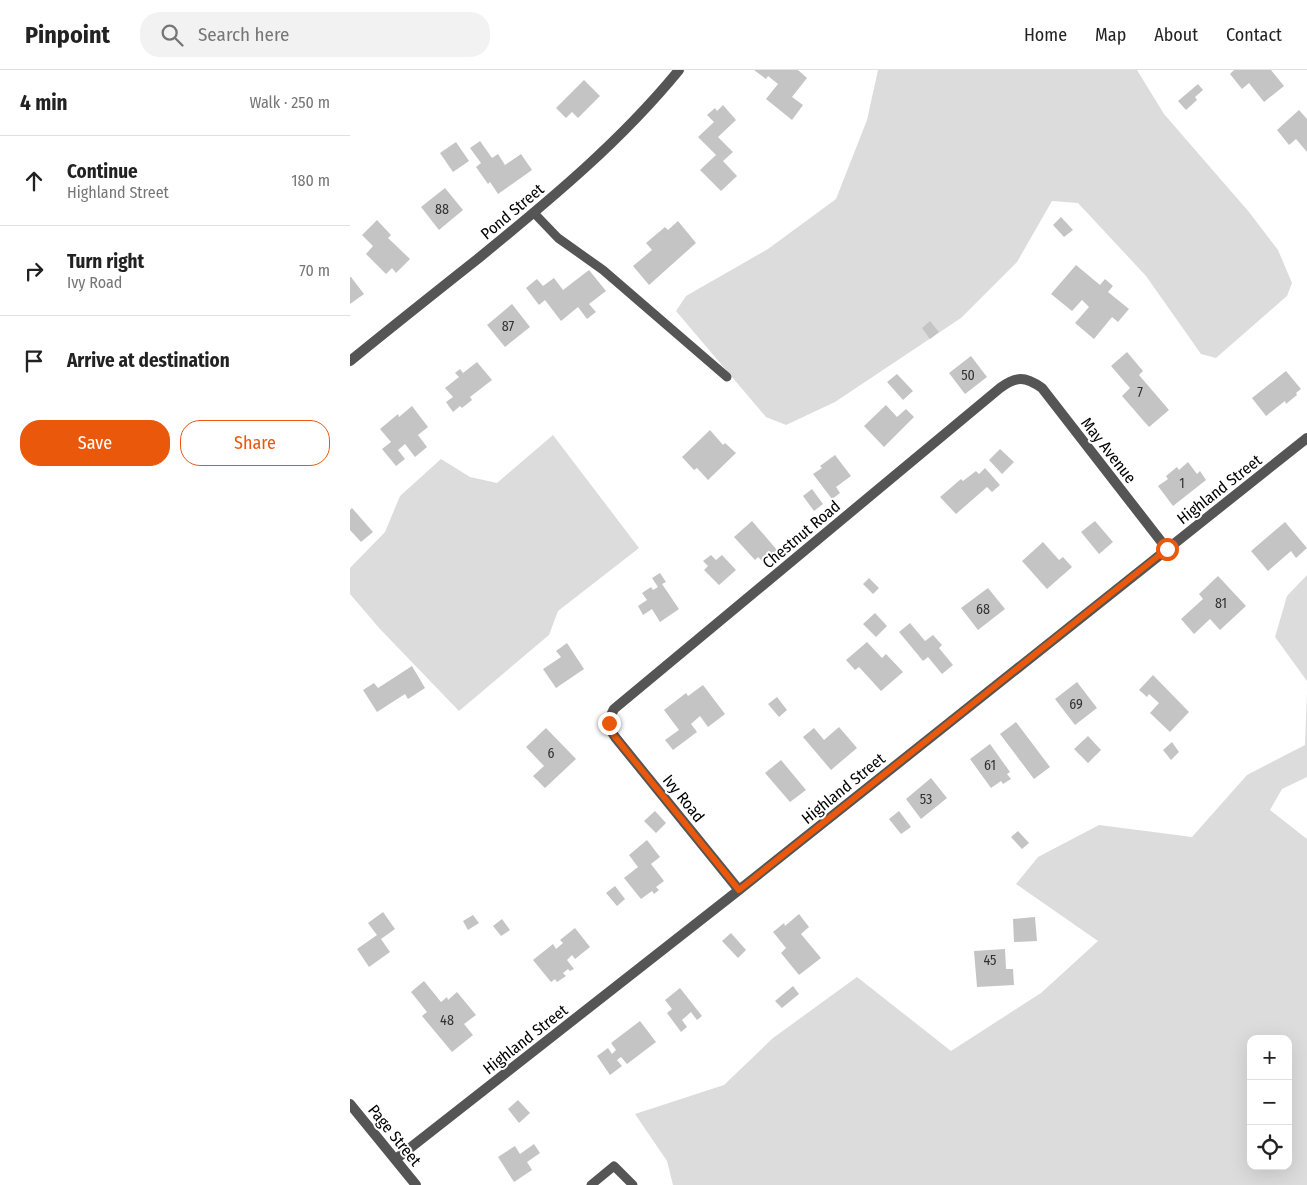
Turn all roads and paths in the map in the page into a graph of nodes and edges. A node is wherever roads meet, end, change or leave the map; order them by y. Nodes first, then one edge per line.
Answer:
1 (679, 70) edge
2 (534, 213) junction
3 (350, 361) edge
4 (727, 377) dead end
5 (1021, 378) joint
6 (1307, 438) edge
7 (1167, 549) junction
8 (609, 723) joint
9 (739, 890) junction
10 (350, 1104) edge
11 (396, 1159) junction
12 (416, 1185) edge
13 (591, 1185) edge
14 (633, 1185) edge

1 - 2 street, Pond Street
2 - 3 street, Pond Street
2 - 4 lane
5 - 7 street, May Avenue
5 - 8 street, Chestnut Road
6 - 7 street, Highland Street
7 - 9 street, Highland Street
8 - 9 street, Ivy Road
9 - 11 street, Highland Street
10 - 11 street, Page Street
11 - 12 street, Page Street
13 - 14 lane

